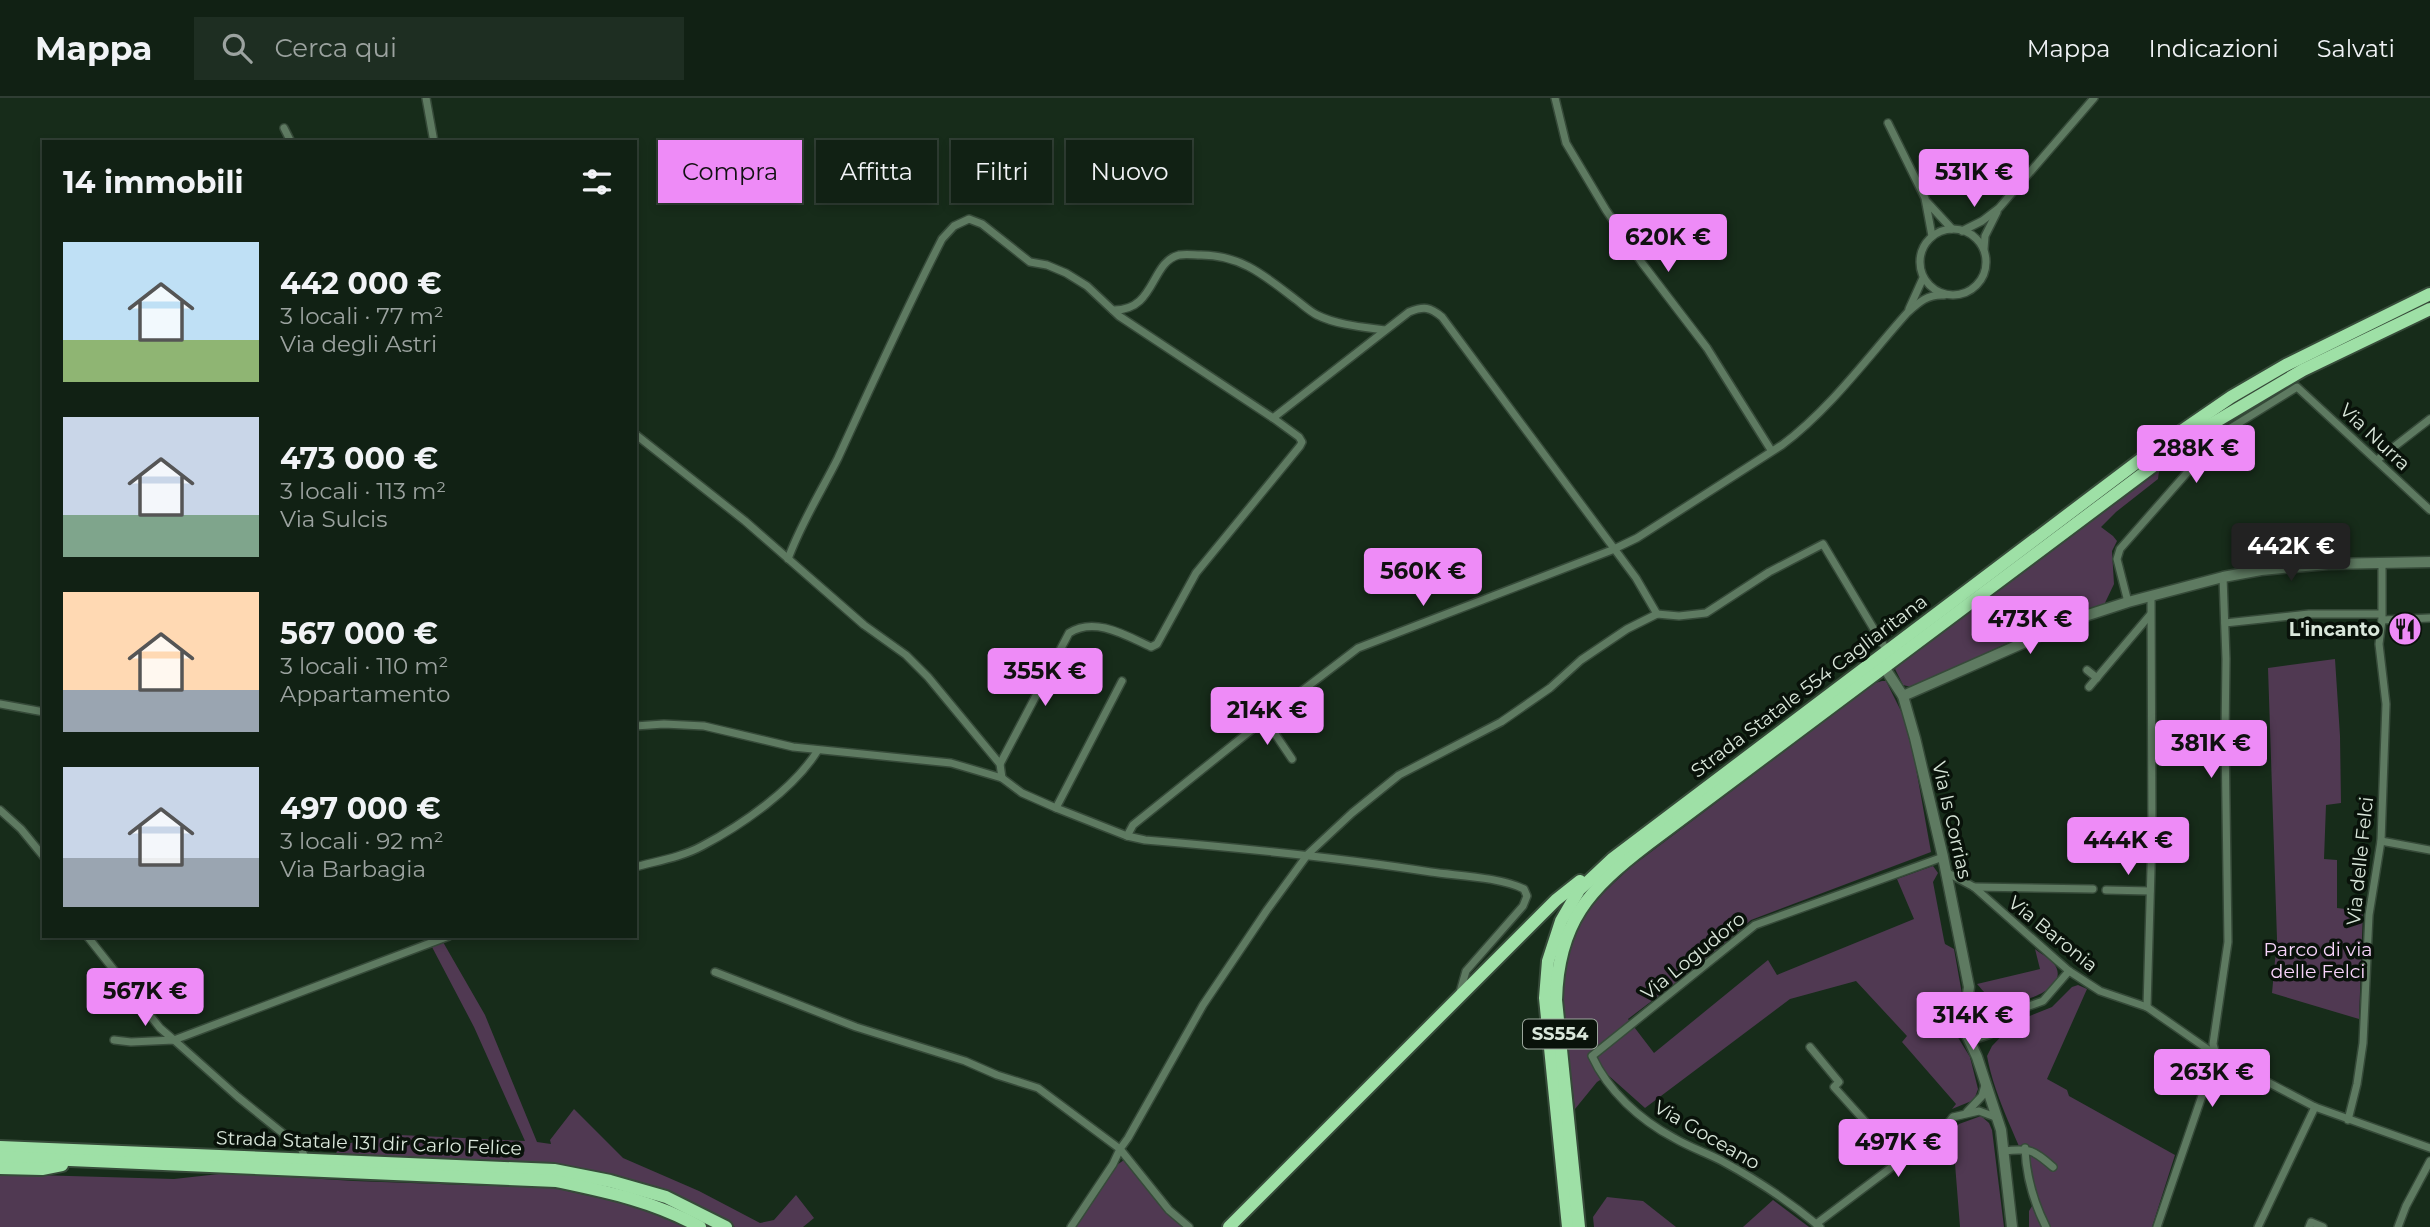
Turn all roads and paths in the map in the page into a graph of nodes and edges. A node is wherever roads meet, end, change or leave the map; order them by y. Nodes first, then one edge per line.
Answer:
1 (426, 98) edge
2 (1555, 98) edge
3 (2094, 98) edge
4 (1888, 123) dead end
5 (284, 128) dead end
6 (290, 140) edge
7 (434, 140) edge
8 (1925, 198) junction
9 (1999, 208) junction
10 (1952, 229) junction
11 (1962, 231) junction
12 (1932, 236) junction
13 (1984, 252) junction
14 (1923, 278) junction
15 (2430, 294) edge
16 (1944, 295) junction
17 (2430, 309) edge
18 (1113, 310) junction
19 (1907, 313) junction
20 (2430, 316) edge
21 (1385, 330) junction
22 (2358, 343) junction
23 (1273, 418) junction
24 (2430, 419) edge
25 (637, 436) edge
26 (1772, 450) junction
27 (2377, 460) junction
28 (2430, 510) edge
29 (1612, 550) junction
30 (788, 559) junction
31 (2382, 562) junction
32 (2430, 562) edge
33 (2223, 577) junction
34 (2151, 597) junction
35 (2128, 602) junction
36 (1657, 614) junction
37 (2151, 615) junction
38 (2381, 617) junction
39 (2430, 618) edge
40 (2225, 623) junction
41 (1887, 651) junction
42 (1884, 667) junction
43 (2087, 670) dead end
44 (2097, 678) junction
45 (1122, 681) dead end
46 (2089, 687) dead end
47 (1903, 696) junction
48 (0, 704) edge
49 (42, 712) edge
50 (1265, 719) junction
51 (637, 726) edge
52 (818, 750) junction
53 (1293, 759) dead end
54 (1000, 764) junction
55 (1002, 778) junction
56 (1056, 808) junction
57 (0, 810) edge
58 (1127, 836) junction
59 (2381, 841) junction
60 (2430, 850) edge
61 (1308, 854) junction
62 (42, 855) edge
63 (1943, 857) junction
64 (1612, 859) junction
65 (637, 866) edge
66 (1946, 872) junction
67 (1973, 887) junction
68 (2093, 889) dead end
69 (2106, 890) dead end
70 (2150, 891) junction
71 (90, 938) edge
72 (444, 938) edge
73 (2070, 971) junction
74 (715, 972) dead end
75 (1969, 987) junction
76 (1458, 999) junction
77 (1987, 1006) junction
78 (2147, 1007) junction
79 (1966, 1008) junction
80 (2015, 1011) junction
81 (1989, 1032) junction
82 (1966, 1033) junction
83 (114, 1040) dead end
84 (174, 1040) junction
85 (1810, 1047) dead end
86 (2216, 1055) junction
87 (1592, 1056) joint
88 (1977, 1057) junction
89 (1985, 1084) junction
90 (2315, 1107) junction
91 (1966, 1112) junction
92 (1998, 1118) junction
93 (2348, 1120) junction
94 (0, 1147) edge
95 (2025, 1148) junction
96 (2430, 1148) edge
97 (1120, 1149) junction
98 (2004, 1151) junction
99 (0, 1157) edge
100 (306, 1160) junction
101 (1900, 1160) junction
102 (2430, 1160) edge
103 (85, 1161) junction
104 (2053, 1167) dead end
105 (0, 1168) edge
106 (1818, 1225) edge
107 (2310, 1225) edge
108 (700, 1227) edge
109 (726, 1227) edge
110 (1071, 1227) edge
111 (1189, 1227) edge
112 (1229, 1227) edge
113 (1568, 1227) edge
114 (1579, 1227) edge
115 (2012, 1227) edge
116 (2046, 1227) edge
117 (2157, 1227) edge
118 (2258, 1227) edge
119 (2323, 1227) edge
120 (2398, 1227) edge

1 - 7 street
2 - 26 street
3 - 9 street
4 - 8 street
5 - 6 street
8 - 10 street
8 - 12 street
9 - 11 street
9 - 13 street
10 - 11 street
10 - 12 street
11 - 13 street
12 - 14 street
13 - 16 street
14 - 16 street
14 - 19 street
15 - 41 highway, Strada Statale 554 Cagliaritana / SS554
16 - 19 street
17 - 22 highway, Strada Statale 554 Cagliaritana / SS554
18 - 21 street
18 - 23 street
18 - 30 street
19 - 26 street
20 - 22 highway
21 - 23 street
21 - 29 street
22 - 42 highway, Strada Statale 554 Cagliaritana / SS554
23 - 54 street
24 - 27 street
25 - 30 street
26 - 29 street
27 - 28 street, Via Nurra
27 - 35 street, Via Nurra
29 - 36 street
29 - 50 street
30 - 54 street
31 - 32 street
31 - 33 street
31 - 38 street, Via delle Felci
33 - 34 street
33 - 40 street
34 - 35 street
34 - 37 street
35 - 47 street
36 - 41 street
36 - 61 street
37 - 44 street
37 - 70 street
38 - 39 street
38 - 40 street
38 - 59 street, Via delle Felci
40 - 86 street
41 - 64 highway, Strada Statale 554 Cagliaritana / SS554
42 - 47 street, Via Is Corrias
42 - 114 highway, Strada Statale 554 Cagliaritana / SS554
43 - 44 street
44 - 46 street
45 - 56 street
47 - 63 street, Via Is Corrias
48 - 49 street
50 - 53 street
50 - 58 street
51 - 52 street
52 - 55 street
52 - 65 street
54 - 55 street
55 - 56 street
56 - 58 street
57 - 62 street
58 - 61 street
59 - 60 street
59 - 93 street, Via delle Felci
61 - 76 street
61 - 97 street
63 - 66 street, Via Is Corrias
63 - 87 street, Via Logudoro
64 - 76 highway
64 - 113 highway, Strada Statale 554 Cagliaritana / SS554
66 - 67 street, Via Baronia
66 - 75 street, Via Is Corrias
67 - 68 street
67 - 73 street, Via Baronia
69 - 70 street
70 - 78 street
71 - 84 street
72 - 84 street
73 - 78 street, Via Baronia
73 - 80 street
74 - 97 street
75 - 77 street
75 - 79 street, Via Is Corrias
76 - 112 highway
77 - 79 street
77 - 80 street
77 - 81 street
78 - 86 street, Via Baronia
79 - 82 street
80 - 81 street
81 - 82 street
81 - 88 street
82 - 88 street
83 - 84 street
84 - 100 street
85 - 101 street
86 - 90 street, Via Baronia
86 - 117 street
87 - 106 street, Via Goceano
88 - 89 street
89 - 91 street
89 - 92 street
90 - 93 street, Via Baronia
90 - 118 street
91 - 92 street
91 - 101 street
92 - 98 street
93 - 96 street, Via Baronia
94 - 100 highway, Strada Statale 131 dir Carlo Felice
95 - 98 street
95 - 104 street
95 - 116 street
97 - 110 street
97 - 111 street
98 - 115 street
99 - 103 highway, Strada Statale 131 dir Carlo Felice
100 - 109 highway, Strada Statale 131 dir Carlo Felice
101 - 106 street
102 - 120 street
103 - 105 highway
103 - 108 highway, Strada Statale 131 dir Carlo Felice
107 - 119 street

